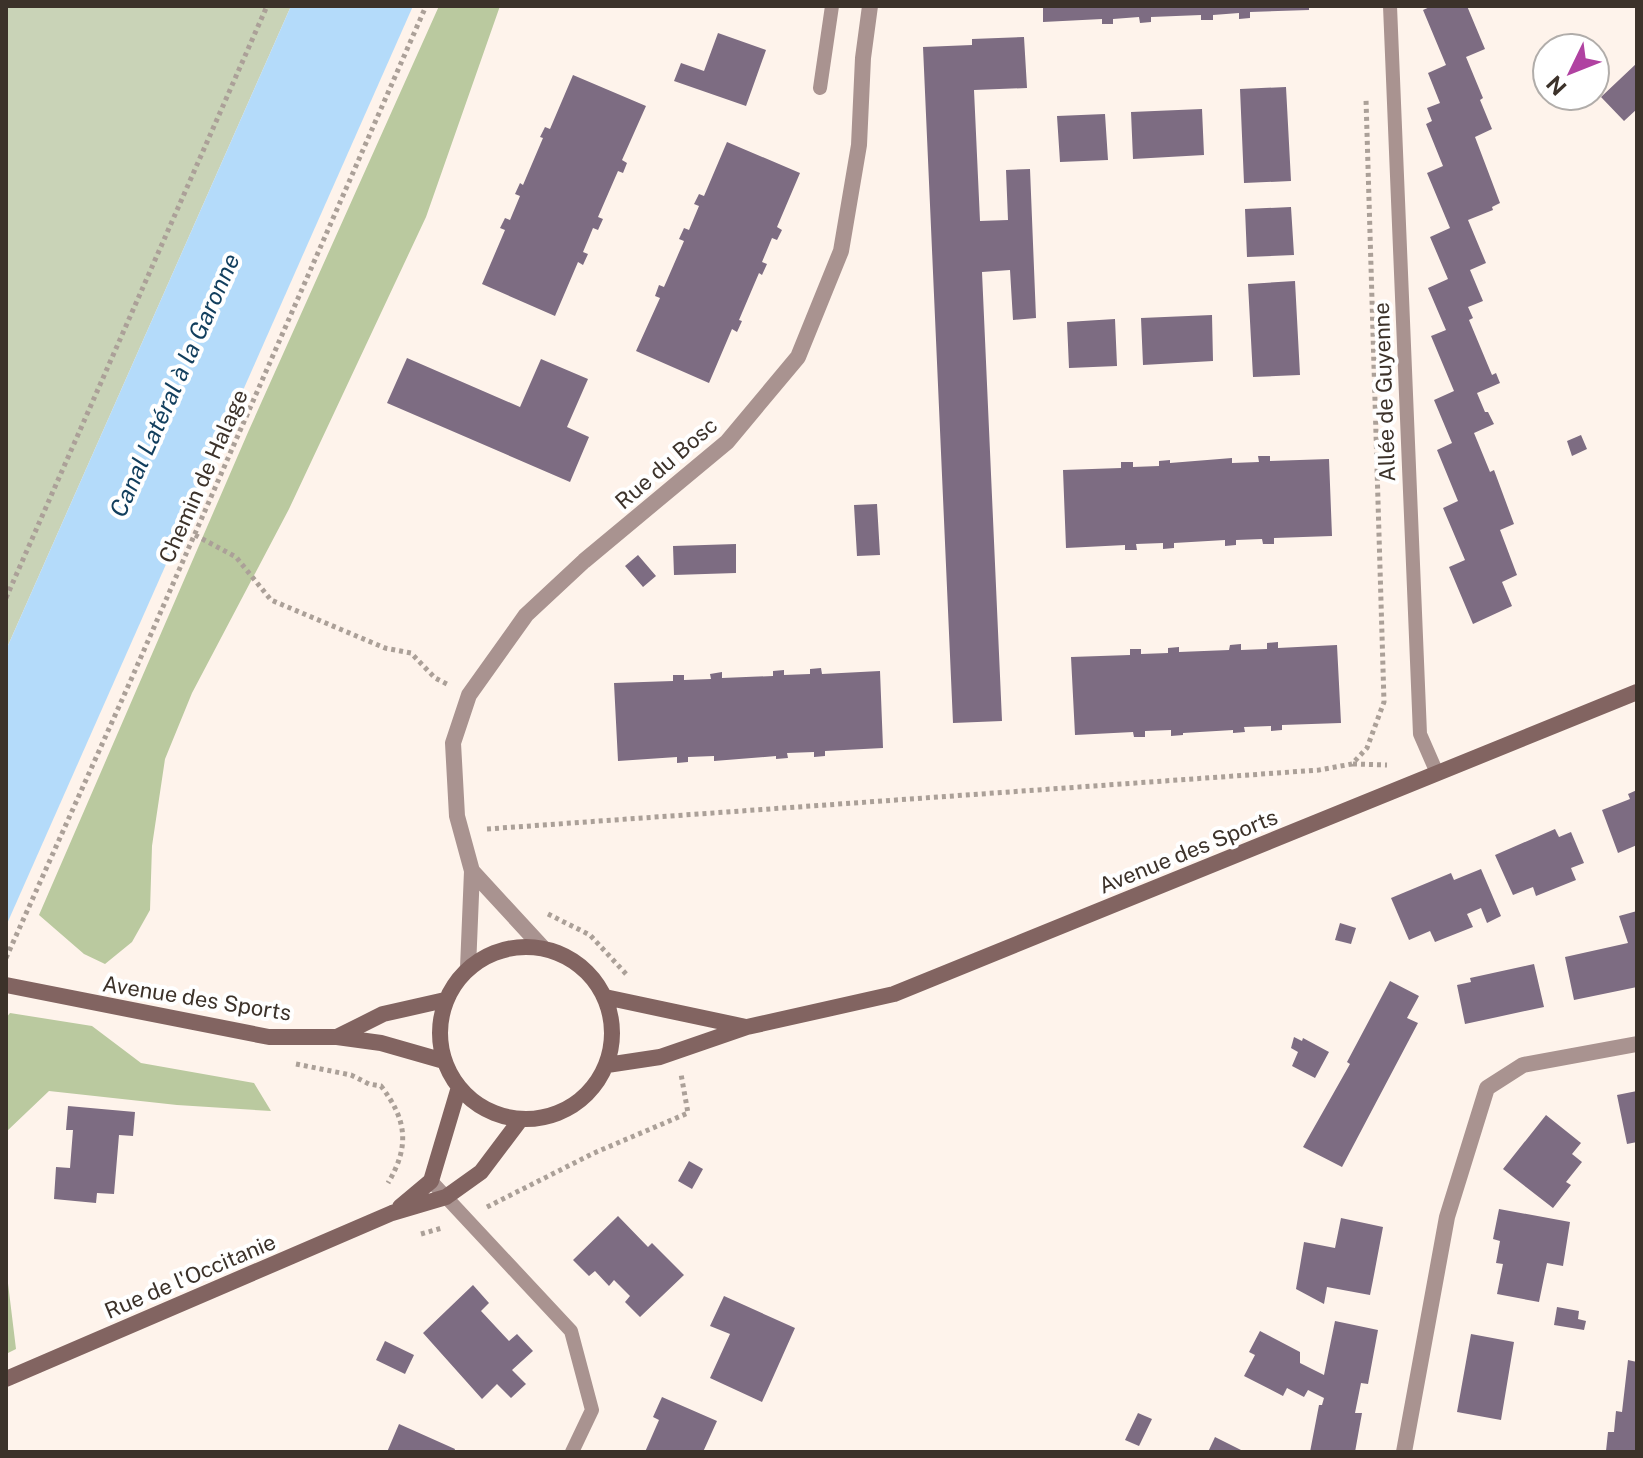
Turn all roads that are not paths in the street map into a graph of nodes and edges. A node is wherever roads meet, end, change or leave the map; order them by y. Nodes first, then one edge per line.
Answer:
1 (832, 6) edge
2 (870, 6) edge
3 (1390, 6) edge
4 (820, 88) dead end
5 (1637, 692) edge
6 (1437, 773) junction
7 (472, 871) junction
8 (542, 947) junction
9 (468, 968) junction
10 (6, 985) edge
11 (605, 997) junction
12 (445, 1000) junction
13 (747, 1027) junction
14 (337, 1037) junction
15 (1637, 1044) edge
16 (444, 1061) junction
17 (607, 1065) junction
18 (459, 1087) junction
19 (521, 1119) junction
20 (431, 1181) junction
21 (446, 1197) junction
22 (392, 1213) junction
23 (6, 1379) edge
24 (572, 1452) edge
25 (1404, 1452) edge

1 - 4 lane
2 - 7 street, Rue du Bosc
3 - 6 lane, Allée de Guyenne
5 - 6 main road, Avenue des Sports
6 - 13 main road, Avenue des Sports
7 - 8 street, Rue du Bosc
7 - 9 street, Rue du Bosc
8 - 9 main road
8 - 11 main road
9 - 12 main road
10 - 14 main road, Avenue des Sports
11 - 13 main road, Avenue des Sports
11 - 17 main road
12 - 14 main road, Avenue des Sports
12 - 16 main road
13 - 17 main road, Avenue des Sports
14 - 16 main road, Avenue des Sports
15 - 25 street
16 - 18 main road
17 - 19 main road
18 - 19 main road
18 - 20 main road
19 - 21 main road
20 - 21 lane
20 - 22 main road
21 - 22 main road
21 - 24 lane
22 - 23 main road, Rue de l'Occitanie

